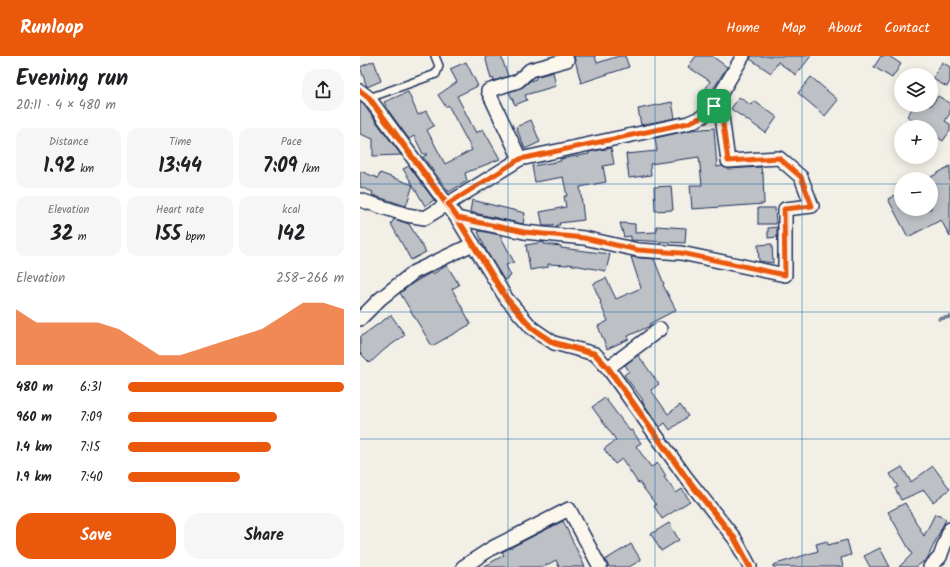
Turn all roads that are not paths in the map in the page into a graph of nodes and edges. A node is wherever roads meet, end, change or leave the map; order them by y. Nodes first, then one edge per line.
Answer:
1 (435, 56) edge
2 (743, 56) edge
3 (567, 60) dead end
4 (365, 95) edge
5 (714, 106) junction
6 (520, 159) junction
7 (360, 200) edge
8 (448, 204) junction
9 (458, 218) junction
10 (473, 244) junction
11 (360, 319) edge
12 (660, 329) dead end
13 (608, 368) junction
14 (950, 529) edge
15 (463, 567) edge
16 (600, 567) edge
17 (750, 567) edge
18 (930, 567) edge

1 - 4 lane
2 - 5 street
3 - 6 street
4 - 8 street
5 - 6 street
5 - 9 street
6 - 8 street
7 - 8 street
8 - 9 street
9 - 10 street
10 - 11 street
10 - 13 street
12 - 13 street
13 - 17 street
14 - 18 street
15 - 16 street

